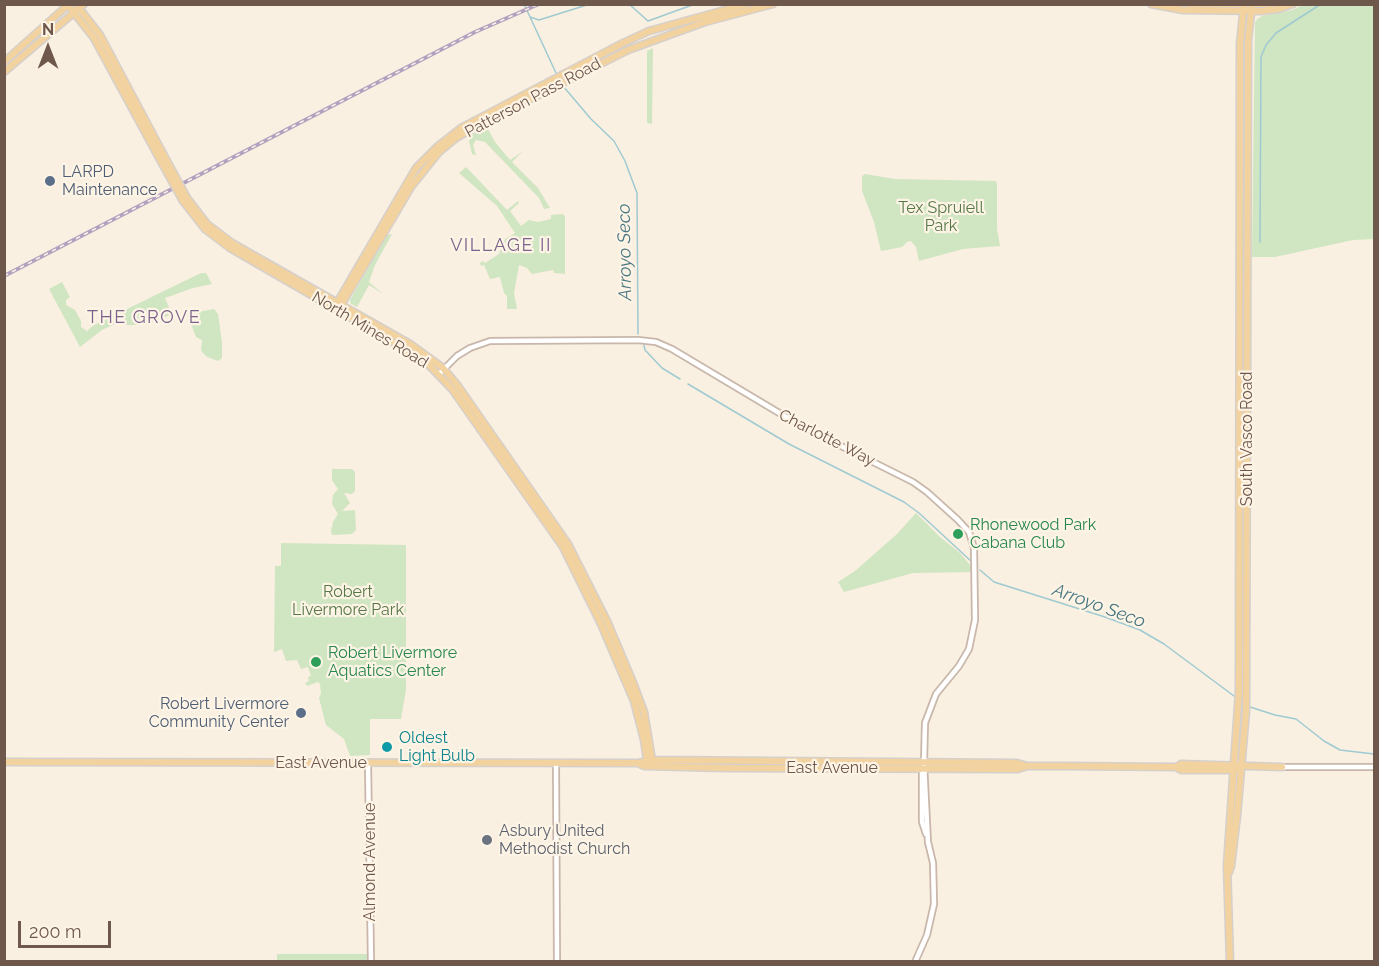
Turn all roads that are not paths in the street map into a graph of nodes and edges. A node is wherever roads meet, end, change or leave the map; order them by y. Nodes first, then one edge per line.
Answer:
1 (747, 4) edge
2 (772, 4) edge
3 (1151, 4) edge
4 (1188, 4) edge
5 (1270, 4) edge
6 (1293, 4) edge
7 (68, 5) edge
8 (1243, 7) edge
9 (1252, 7) edge
10 (78, 8) edge
11 (4, 62) edge
12 (4, 72) edge
13 (566, 77) junction
14 (1240, 263) junction
15 (1247, 264) junction
16 (339, 305) junction
17 (441, 371) junction
18 (628, 687) junction
19 (644, 714) junction
20 (644, 740) junction
21 (4, 762) edge
22 (368, 763) junction
23 (555, 763) junction
24 (638, 763) junction
25 (650, 763) junction
26 (924, 766) junction
27 (1237, 767) junction
28 (1282, 767) joint
29 (1374, 768) edge
30 (371, 962) edge
31 (557, 962) edge
32 (915, 962) edge
33 (1230, 962) edge

1 - 13 main road, Patterson Pass Road
2 - 13 main road, Patterson Pass Road
3 - 8 main road
4 - 8 main road
5 - 9 main road
6 - 9 main road
7 - 10 main road, North Mines Road
7 - 11 main road
8 - 9 main road
8 - 14 main road, South Vasco Road
9 - 15 main road, South Vasco Road
10 - 12 main road
10 - 16 main road, North Mines Road, bridge
13 - 16 main road, Patterson Pass Road
14 - 15 street
14 - 27 main road, South Vasco Road
15 - 27 main road, South Vasco Road
16 - 17 main road, North Mines Road
17 - 18 main road, North Mines Road
17 - 19 main road, North Mines Road
17 - 26 street, Charlotte Way
18 - 19 main road
18 - 20 main road, North Mines Road
19 - 25 main road, North Mines Road
20 - 24 main road
20 - 25 main road, North Mines Road
21 - 22 main road, East Avenue
22 - 23 main road, East Avenue
22 - 30 street, Almond Avenue
23 - 24 main road, East Avenue
23 - 31 street
24 - 25 main road, East Avenue
25 - 26 main road, East Avenue
26 - 27 main road, East Avenue
26 - 32 street, Charlotte Way
27 - 28 main road, East Avenue
27 - 33 main road, South Vasco Road
28 - 29 street, East Avenue

